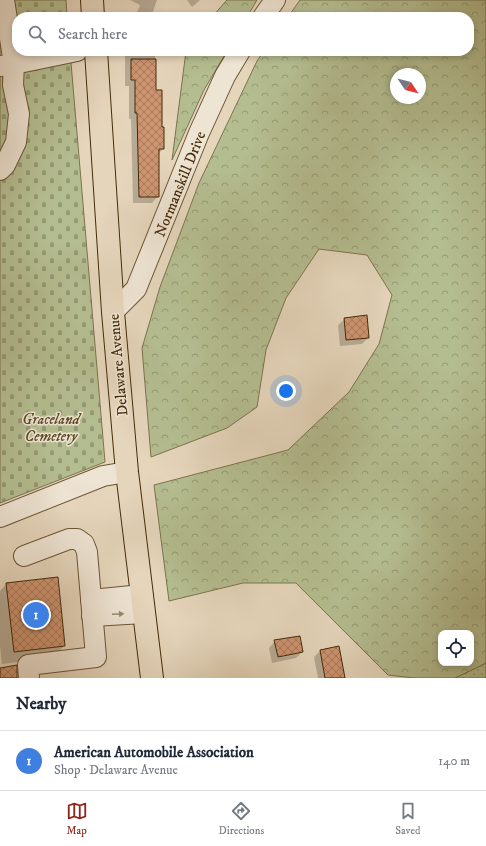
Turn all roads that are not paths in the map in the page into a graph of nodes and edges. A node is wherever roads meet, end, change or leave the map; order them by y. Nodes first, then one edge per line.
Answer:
1 (4, 0) edge
2 (92, 0) edge
3 (275, 0) edge
4 (93, 12) edge
5 (267, 12) edge
6 (52, 56) edge
7 (96, 56) edge
8 (237, 56) edge
9 (7, 65) edge
10 (0, 170) edge
11 (113, 312) junction
12 (127, 472) junction
13 (0, 517) edge
14 (24, 556) dead end
15 (143, 604) junction
16 (92, 608) junction
17 (29, 678) edge
18 (152, 678) edge

1 - 9 street
2 - 4 main road
3 - 5 street
6 - 9 street
7 - 11 main road, Delaware Avenue
8 - 11 street, Normanskill Drive
9 - 10 street
11 - 12 main road, Delaware Avenue
12 - 13 street
12 - 15 main road, Delaware Avenue
14 - 16 street
15 - 16 street
15 - 18 main road, Delaware Avenue
16 - 17 street

